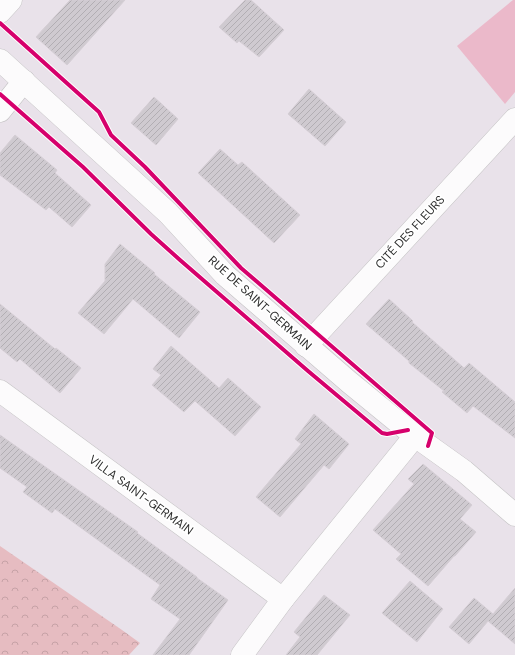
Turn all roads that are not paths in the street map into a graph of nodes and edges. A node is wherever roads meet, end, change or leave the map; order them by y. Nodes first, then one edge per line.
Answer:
1 (11, 0) edge
2 (0, 12) edge
3 (0, 60) edge
4 (24, 81) junction
5 (0, 110) edge
6 (515, 119) edge
7 (306, 346) junction
8 (0, 391) edge
9 (415, 436) junction
10 (515, 515) edge
11 (283, 599) junction
12 (242, 655) edge

1 - 2 street
3 - 4 street, RUE DE SAINT-GERMAIN
4 - 5 street
4 - 7 street, RUE DE SAINT-GERMAIN
6 - 7 street, CITÉ DES FLEURS
7 - 9 street, RUE DE SAINT-GERMAIN
8 - 11 street, VILLA SAINT-GERMAIN
9 - 10 street, RUE DE SAINT-GERMAIN
9 - 11 street
11 - 12 street

